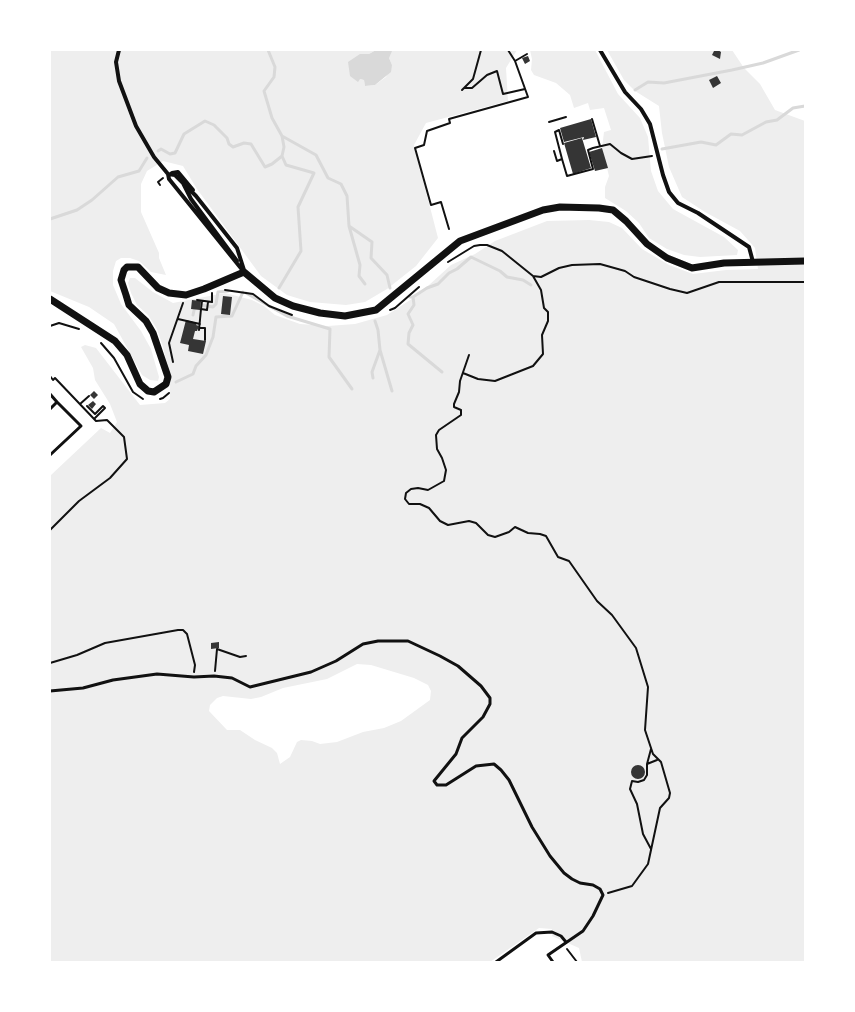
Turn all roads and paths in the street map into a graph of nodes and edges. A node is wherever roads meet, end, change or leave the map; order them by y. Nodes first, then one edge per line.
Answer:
1 (119, 50) edge
2 (481, 50) edge
3 (508, 50) edge
4 (600, 50) edge
5 (527, 54) dead end
6 (515, 61) junction
7 (526, 89) junction
8 (566, 117) dead end
9 (592, 119) dead end
10 (549, 122) dead end
11 (563, 144) dead end
12 (610, 144) dead end
13 (600, 146) junction
14 (554, 151) dead end
15 (562, 159) junction
16 (166, 176) junction
17 (183, 183) junction
18 (160, 185) dead end
19 (196, 196) junction
20 (448, 229) dead end
21 (753, 262) junction
22 (805, 262) edge
23 (446, 264) dead end
24 (244, 272) junction
25 (533, 276) junction
26 (805, 282) edge
27 (421, 285) dead end
28 (222, 290) dead end
29 (217, 291) dead end
30 (212, 292) junction
31 (207, 294) dead end
32 (202, 296) dead end
33 (50, 299) edge
34 (188, 301) dead end
35 (202, 302) junction
36 (208, 303) junction
37 (201, 309) junction
38 (388, 311) dead end
39 (298, 317) dead end
40 (178, 319) junction
41 (200, 324) junction
42 (50, 326) edge
43 (80, 329) dead end
44 (98, 340) dead end
45 (205, 340) dead end
46 (469, 356) dead end
47 (173, 368) dead end
48 (463, 373) junction
49 (50, 376) edge
50 (53, 380) junction
51 (50, 381) edge
52 (172, 390) dead end
53 (50, 394) edge
54 (89, 396) dead end
55 (146, 400) dead end
56 (156, 400) dead end
57 (57, 402) junction
58 (80, 404) junction
59 (87, 406) dead end
60 (50, 408) edge
61 (94, 419) junction
62 (50, 455) edge
63 (50, 530) edge
64 (246, 656) dead end
65 (50, 663) edge
66 (214, 676) junction
67 (194, 677) junction
68 (50, 691) edge
69 (652, 747) junction
70 (657, 760) junction
71 (647, 764) junction
72 (652, 850) junction
73 (603, 894) junction
74 (566, 942) junction
75 (496, 962) edge
76 (553, 962) edge
77 (577, 962) edge

1 - 16 street
2 - 7 path
3 - 6 path
4 - 21 street
5 - 6 path
6 - 7 path
7 - 20 path
8 - 10 path
9 - 13 path
11 - 15 path
12 - 13 path
13 - 15 path
14 - 15 path
16 - 17 street
16 - 18 path
16 - 19 street
16 - 24 street
17 - 19 street
17 - 24 street
19 - 24 street
21 - 22 street
21 - 24 street
23 - 25 path
24 - 33 street
25 - 26 path
25 - 48 path
27 - 38 path
28 - 39 path
29 - 30 path
30 - 31 path
30 - 36 path
32 - 35 path
34 - 40 path
35 - 36 path
35 - 37 path
36 - 37 path
37 - 41 path
40 - 41 path
40 - 47 path
41 - 45 path
42 - 43 path
44 - 55 path
46 - 48 path
48 - 69 path
49 - 50 path
50 - 51 path
50 - 58 path
52 - 56 path
53 - 57 lane
54 - 58 path
57 - 60 lane
57 - 62 lane
58 - 61 path
59 - 61 path
61 - 63 path
64 - 66 path
65 - 67 path
66 - 67 lane
66 - 73 lane
67 - 68 lane
69 - 70 path
69 - 71 path
70 - 71 path
70 - 72 path
71 - 72 path
72 - 73 path
73 - 74 lane
74 - 75 lane
74 - 76 lane
74 - 77 path

